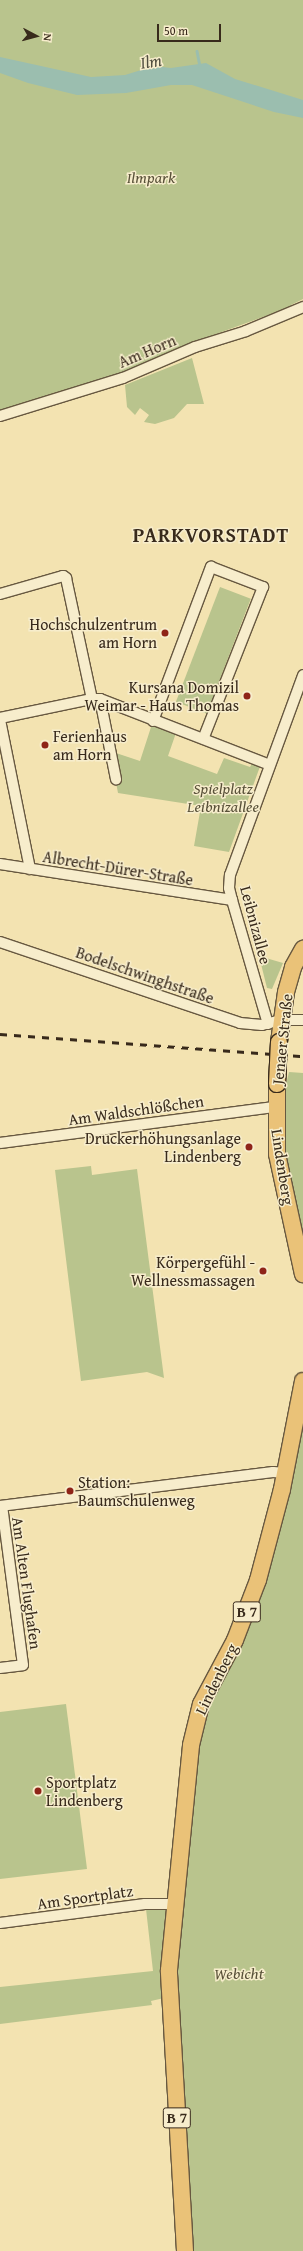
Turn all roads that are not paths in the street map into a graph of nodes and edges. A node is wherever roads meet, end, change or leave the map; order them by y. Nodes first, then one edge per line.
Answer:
1 (303, 307) edge
2 (0, 416) edge
3 (0, 594) edge
4 (303, 675) edge
5 (96, 699) junction
6 (0, 719) edge
7 (153, 721) junction
8 (203, 739) junction
9 (270, 765) junction
10 (116, 779) dead end
11 (0, 864) edge
12 (30, 870) junction
13 (232, 900) junction
14 (0, 942) edge
15 (303, 949) edge
16 (303, 1020) edge
17 (275, 1022) junction
18 (275, 1107) junction
19 (0, 1143) edge
20 (303, 1274) edge
21 (303, 1381) edge
22 (286, 1473) junction
23 (1, 1506) edge
24 (0, 1668) edge
25 (174, 1904) junction
26 (0, 1923) edge
27 (185, 2251) edge

1 - 2 street, Am Horn
3 - 5 street
4 - 9 street, Leibnizallee
5 - 6 street
5 - 7 street
5 - 10 street
6 - 12 street
7 - 8 street
7 - 8 street
8 - 9 street
9 - 13 street, Leibnizallee
11 - 12 street, Albrecht-Dürer-Straße
12 - 13 street, Albrecht-Dürer-Straße
13 - 17 street, Leibnizallee
14 - 17 street, Bodelschwinghstraße
15 - 17 main road, Jenaer Straße
16 - 17 street, Bodelschwinghstraße
17 - 18 main road, Jenaer Straße, bridge
18 - 19 street, Am Waldschlößchen
18 - 20 main road, Lindenberg
21 - 22 main road, Lindenberg / B 7
22 - 23 street
22 - 25 main road, Lindenberg / B 7
23 - 24 street, Am Alten Flughafen
25 - 26 street, Am Sportplatz
25 - 27 main road, Lindenberg / B 7

